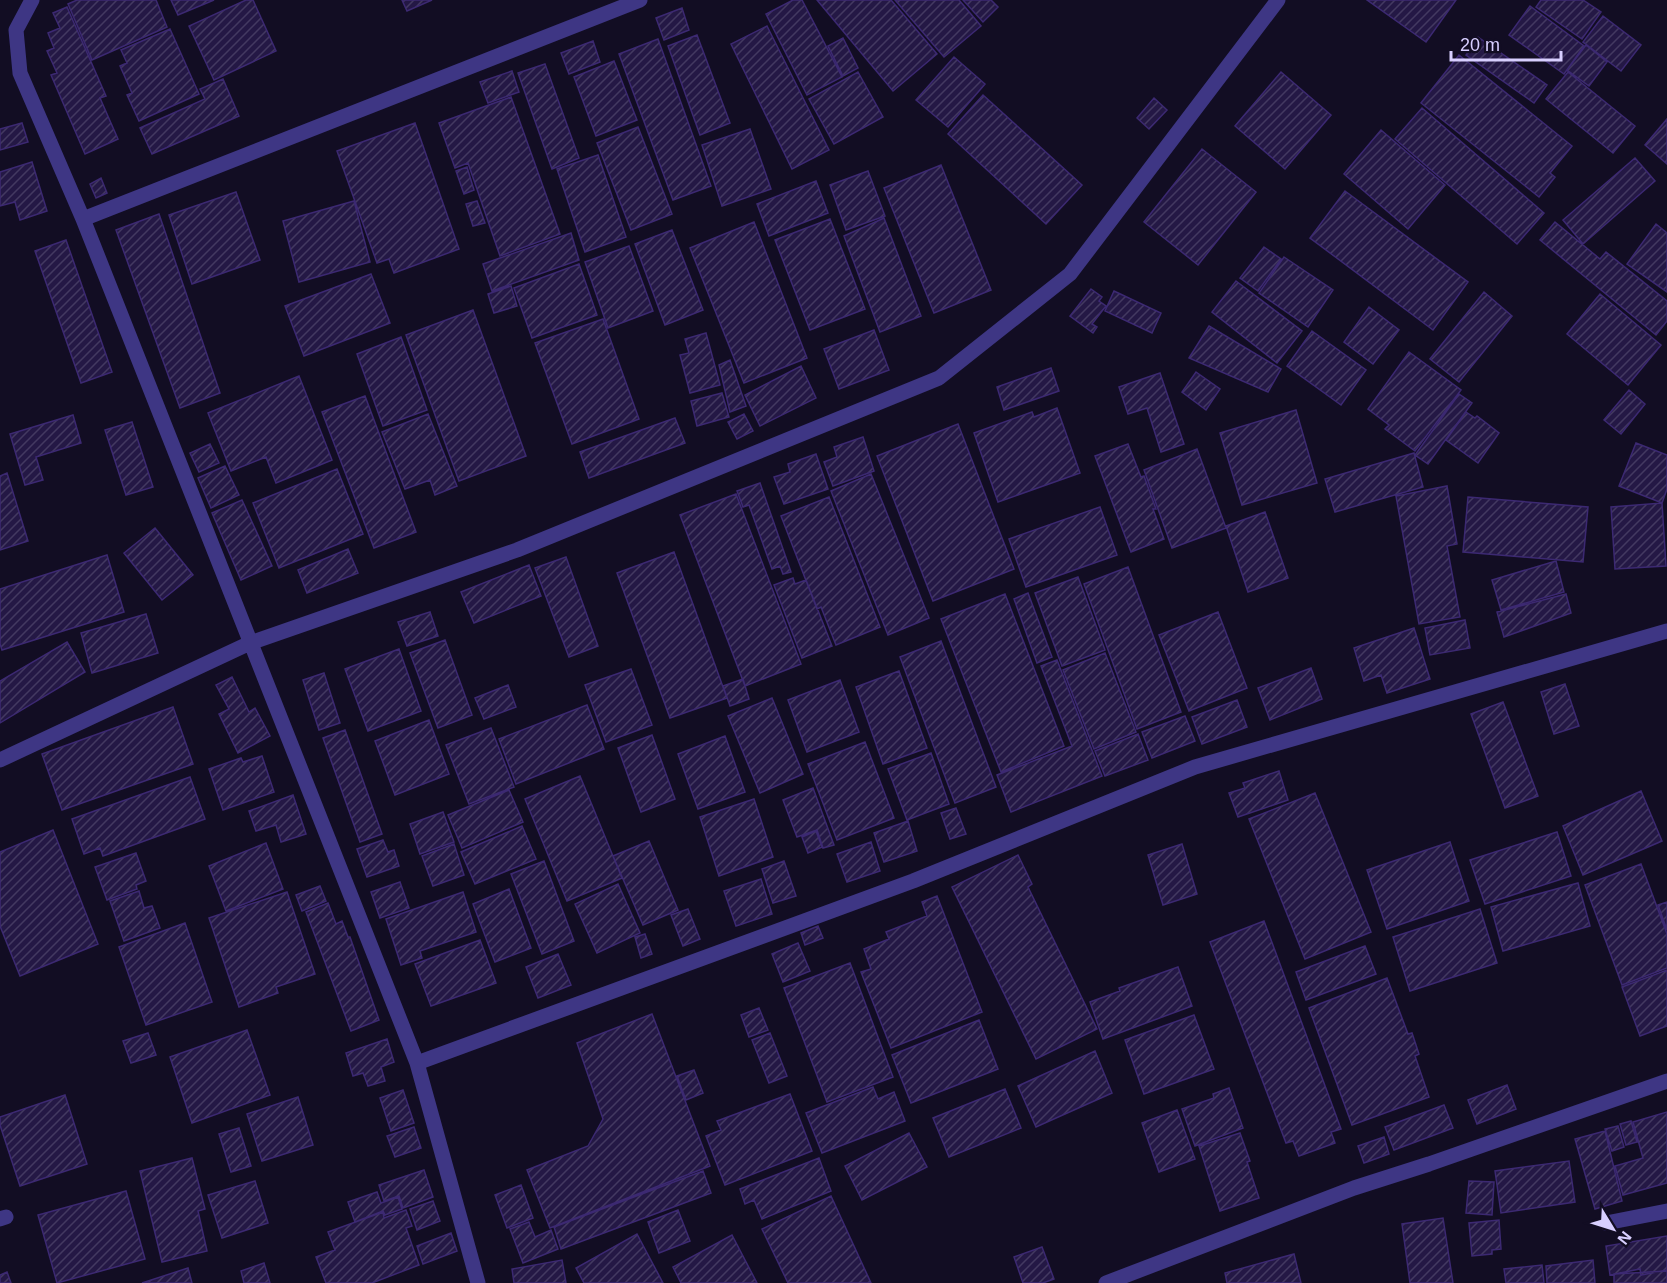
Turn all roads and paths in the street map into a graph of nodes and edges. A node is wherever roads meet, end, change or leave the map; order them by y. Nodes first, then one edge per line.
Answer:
1 (32, 0) edge
2 (640, 0) edge
3 (1278, 0) edge
4 (83, 219) junction
5 (1667, 631) edge
6 (250, 643) junction
7 (0, 760) edge
8 (417, 1063) junction
9 (1667, 1081) edge
10 (1667, 1211) edge
11 (1606, 1223) dead end
12 (478, 1283) edge
13 (1106, 1283) edge

1 - 4 street
2 - 4 street
3 - 6 street
4 - 6 street
5 - 8 street
6 - 7 street
6 - 8 street
8 - 12 street
9 - 13 street
10 - 11 street

